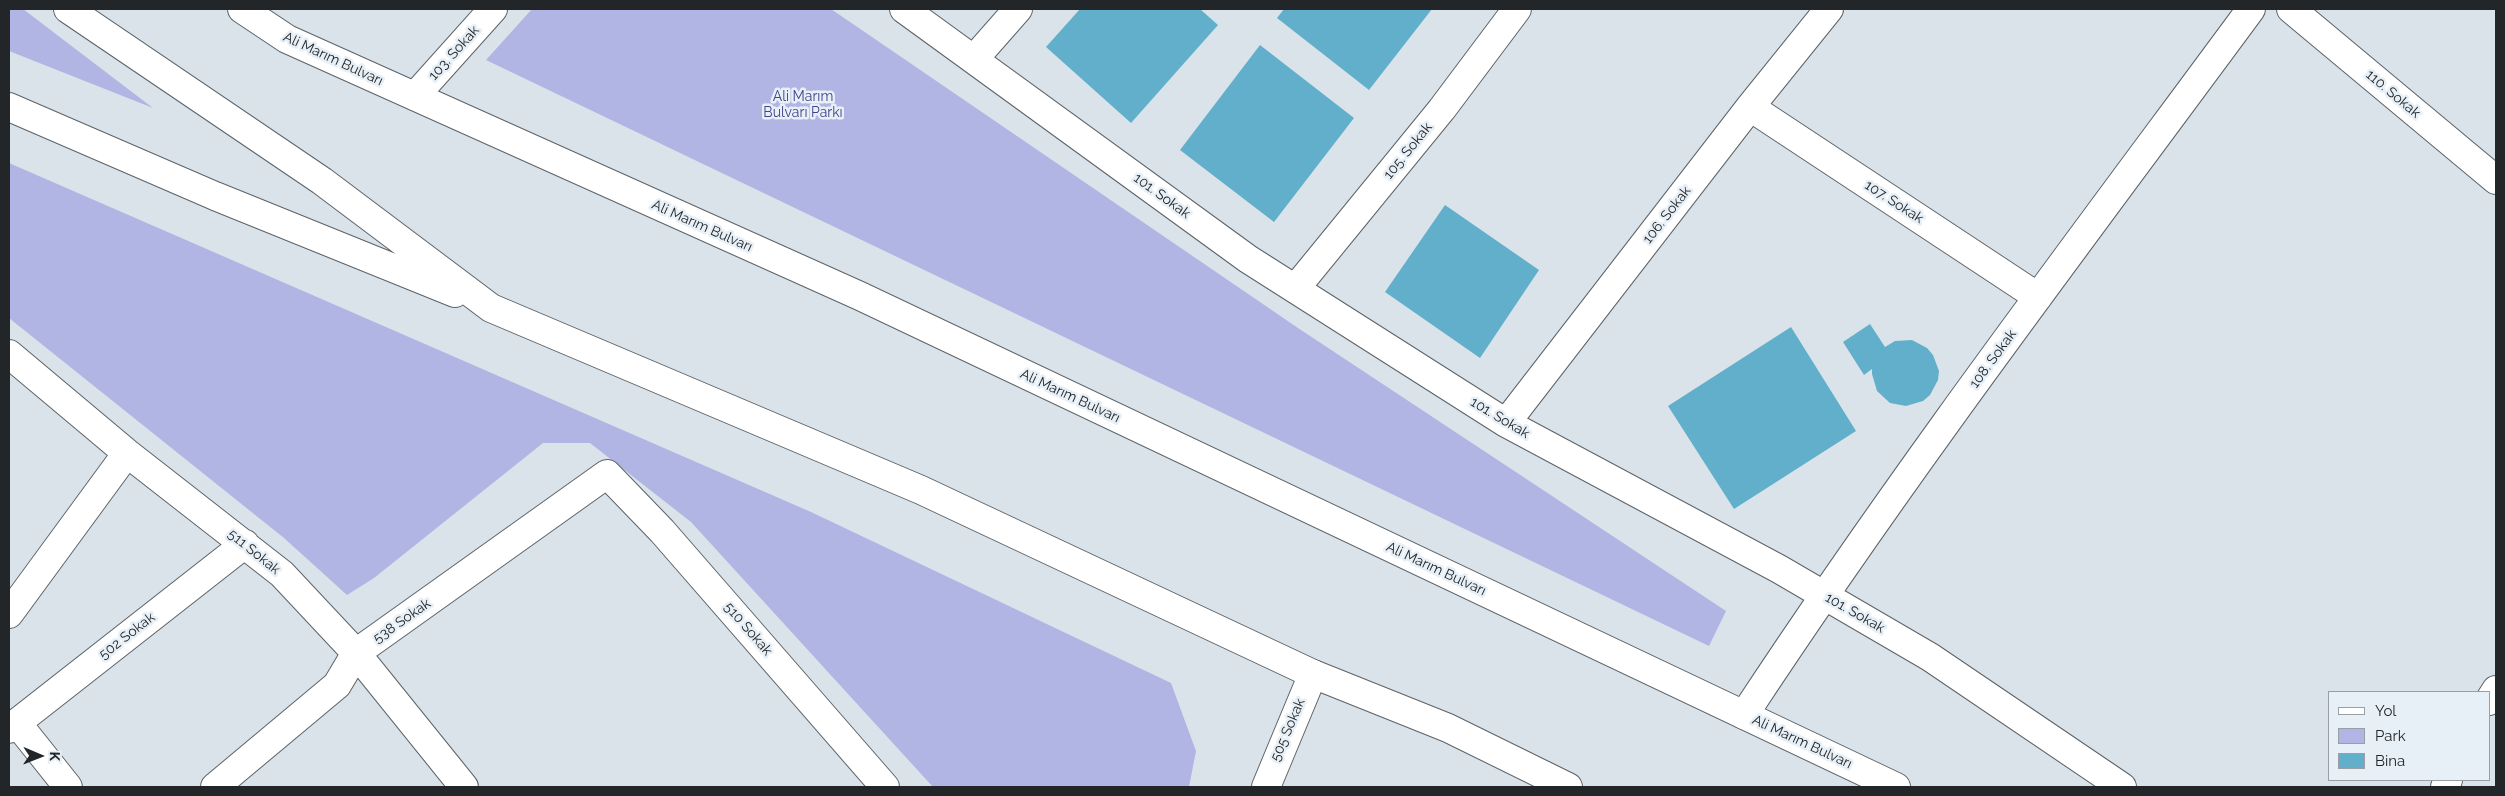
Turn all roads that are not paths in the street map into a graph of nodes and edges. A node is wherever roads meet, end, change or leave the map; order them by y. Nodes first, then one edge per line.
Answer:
1 (68, 9) edge
2 (242, 9) edge
3 (493, 9) edge
4 (904, 9) edge
5 (1018, 9) edge
6 (1517, 9) edge
7 (1829, 9) edge
8 (2251, 9) edge
9 (2290, 9) edge
10 (974, 59) junction
11 (415, 96) junction
12 (9, 107) edge
13 (1750, 107) junction
14 (2496, 180) edge
15 (1295, 289) junction
16 (2038, 297) junction
17 (491, 308) junction
18 (9, 354) edge
19 (1506, 423) junction
20 (128, 453) junction
21 (608, 474) joint
22 (245, 544) junction
23 (1823, 595) junction
24 (9, 614) edge
25 (356, 653) junction
26 (1313, 674) junction
27 (1744, 715) junction
28 (13, 726) edge
29 (68, 787) edge
30 (215, 787) edge
31 (464, 787) edge
32 (885, 787) edge
33 (1266, 787) edge
34 (1568, 787) edge
35 (1896, 787) edge
36 (2122, 787) edge

1 - 17 street
2 - 11 street, Ali Marım Bulvarı
3 - 11 street, 103. Sokak
4 - 10 street, 101. Sokak
5 - 10 street
6 - 15 street, 105. Sokak
7 - 13 street, 106. Sokak
8 - 16 street, 108. Sokak
9 - 14 street, 110. Sokak
10 - 15 street, 101. Sokak
11 - 27 street, Ali Marım Bulvarı
12 - 17 street
13 - 16 street, 107. Sokak
13 - 19 street, 106. Sokak
15 - 19 street, 101. Sokak
16 - 23 street, 108. Sokak
17 - 26 street
18 - 20 street, 511 Sokak
19 - 23 street, 101. Sokak
20 - 22 street, 511 Sokak
20 - 24 street
21 - 25 street, 538 Sokak
21 - 32 street, 510 Sokak
22 - 25 street, 511 Sokak
22 - 28 street, 502 Sokak
23 - 27 street, 108. Sokak
23 - 36 street, 101. Sokak
25 - 30 street, 538 Sokak
25 - 31 street, 511 Sokak
26 - 33 street, 505 Sokak
26 - 34 street
27 - 35 street, Ali Marım Bulvarı
28 - 29 street

